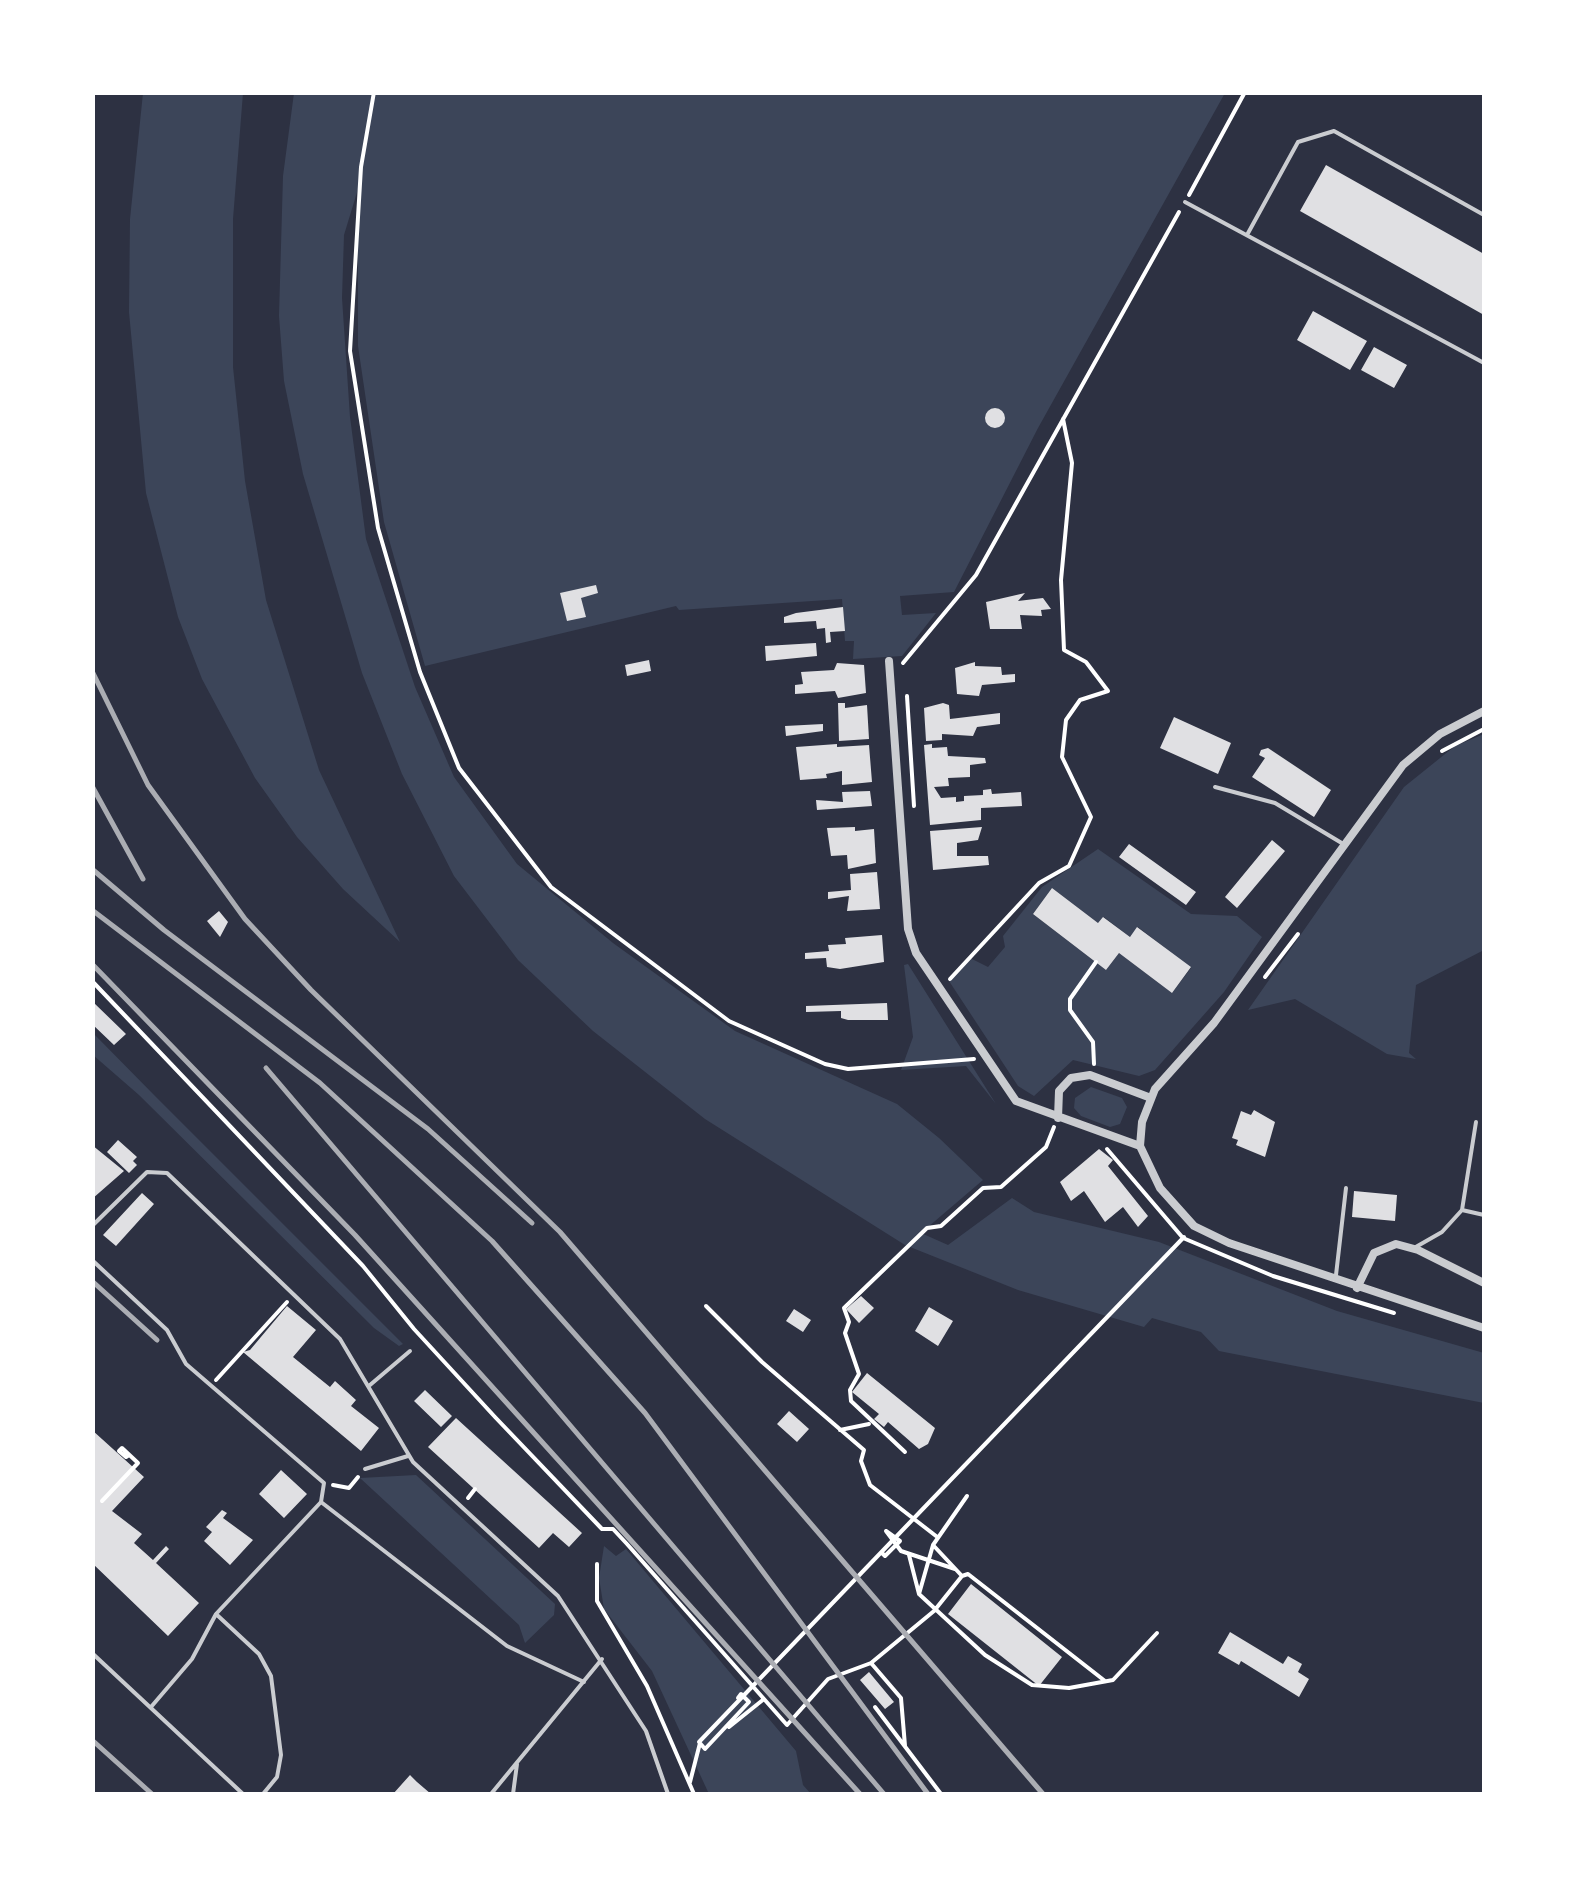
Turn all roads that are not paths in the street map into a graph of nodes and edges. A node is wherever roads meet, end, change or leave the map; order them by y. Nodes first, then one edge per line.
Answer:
1 (1186, 202) road end
2 (1484, 215) edge
3 (1247, 234) junction
4 (1484, 363) edge
5 (889, 661) dead end
6 (1484, 712) edge
7 (1214, 787) dead end
8 (1345, 845) junction
9 (1151, 1098) junction
10 (1058, 1118) junction
11 (1476, 1122) dead end
12 (1140, 1146) junction
13 (1346, 1188) dead end
14 (1462, 1210) junction
15 (1484, 1215) edge
16 (92, 1226) edge
17 (1414, 1248) junction
18 (92, 1260) edge
19 (1335, 1280) junction
20 (1484, 1283) edge
21 (1357, 1288) junction
22 (1484, 1328) edge
23 (410, 1351) dead end
24 (370, 1385) junction
25 (408, 1456) junction
26 (365, 1469) dead end
27 (321, 1502) junction
28 (216, 1614) junction
29 (92, 1652) edge
30 (602, 1659) junction
31 (584, 1682) junction
32 (151, 1707) junction
33 (517, 1763) junction
34 (243, 1794) edge
35 (263, 1794) edge
36 (491, 1794) edge
37 (513, 1794) edge
38 (668, 1794) edge

1 - 3 lane
2 - 3 lane
3 - 4 lane
5 - 10 street
6 - 8 street
7 - 8 lane
8 - 9 street
9 - 10 street
9 - 12 street
10 - 12 street
11 - 14 lane
12 - 19 street
13 - 19 lane
14 - 15 lane
14 - 17 lane
16 - 24 lane
17 - 20 street
17 - 21 street
18 - 27 lane
19 - 21 street
21 - 22 street
23 - 24 lane
24 - 25 lane
25 - 26 lane
25 - 30 lane
27 - 28 lane
27 - 31 lane
28 - 32 lane
28 - 35 lane
29 - 32 lane
30 - 31 lane
30 - 38 lane
31 - 33 lane
32 - 34 lane
33 - 36 lane
33 - 37 lane

